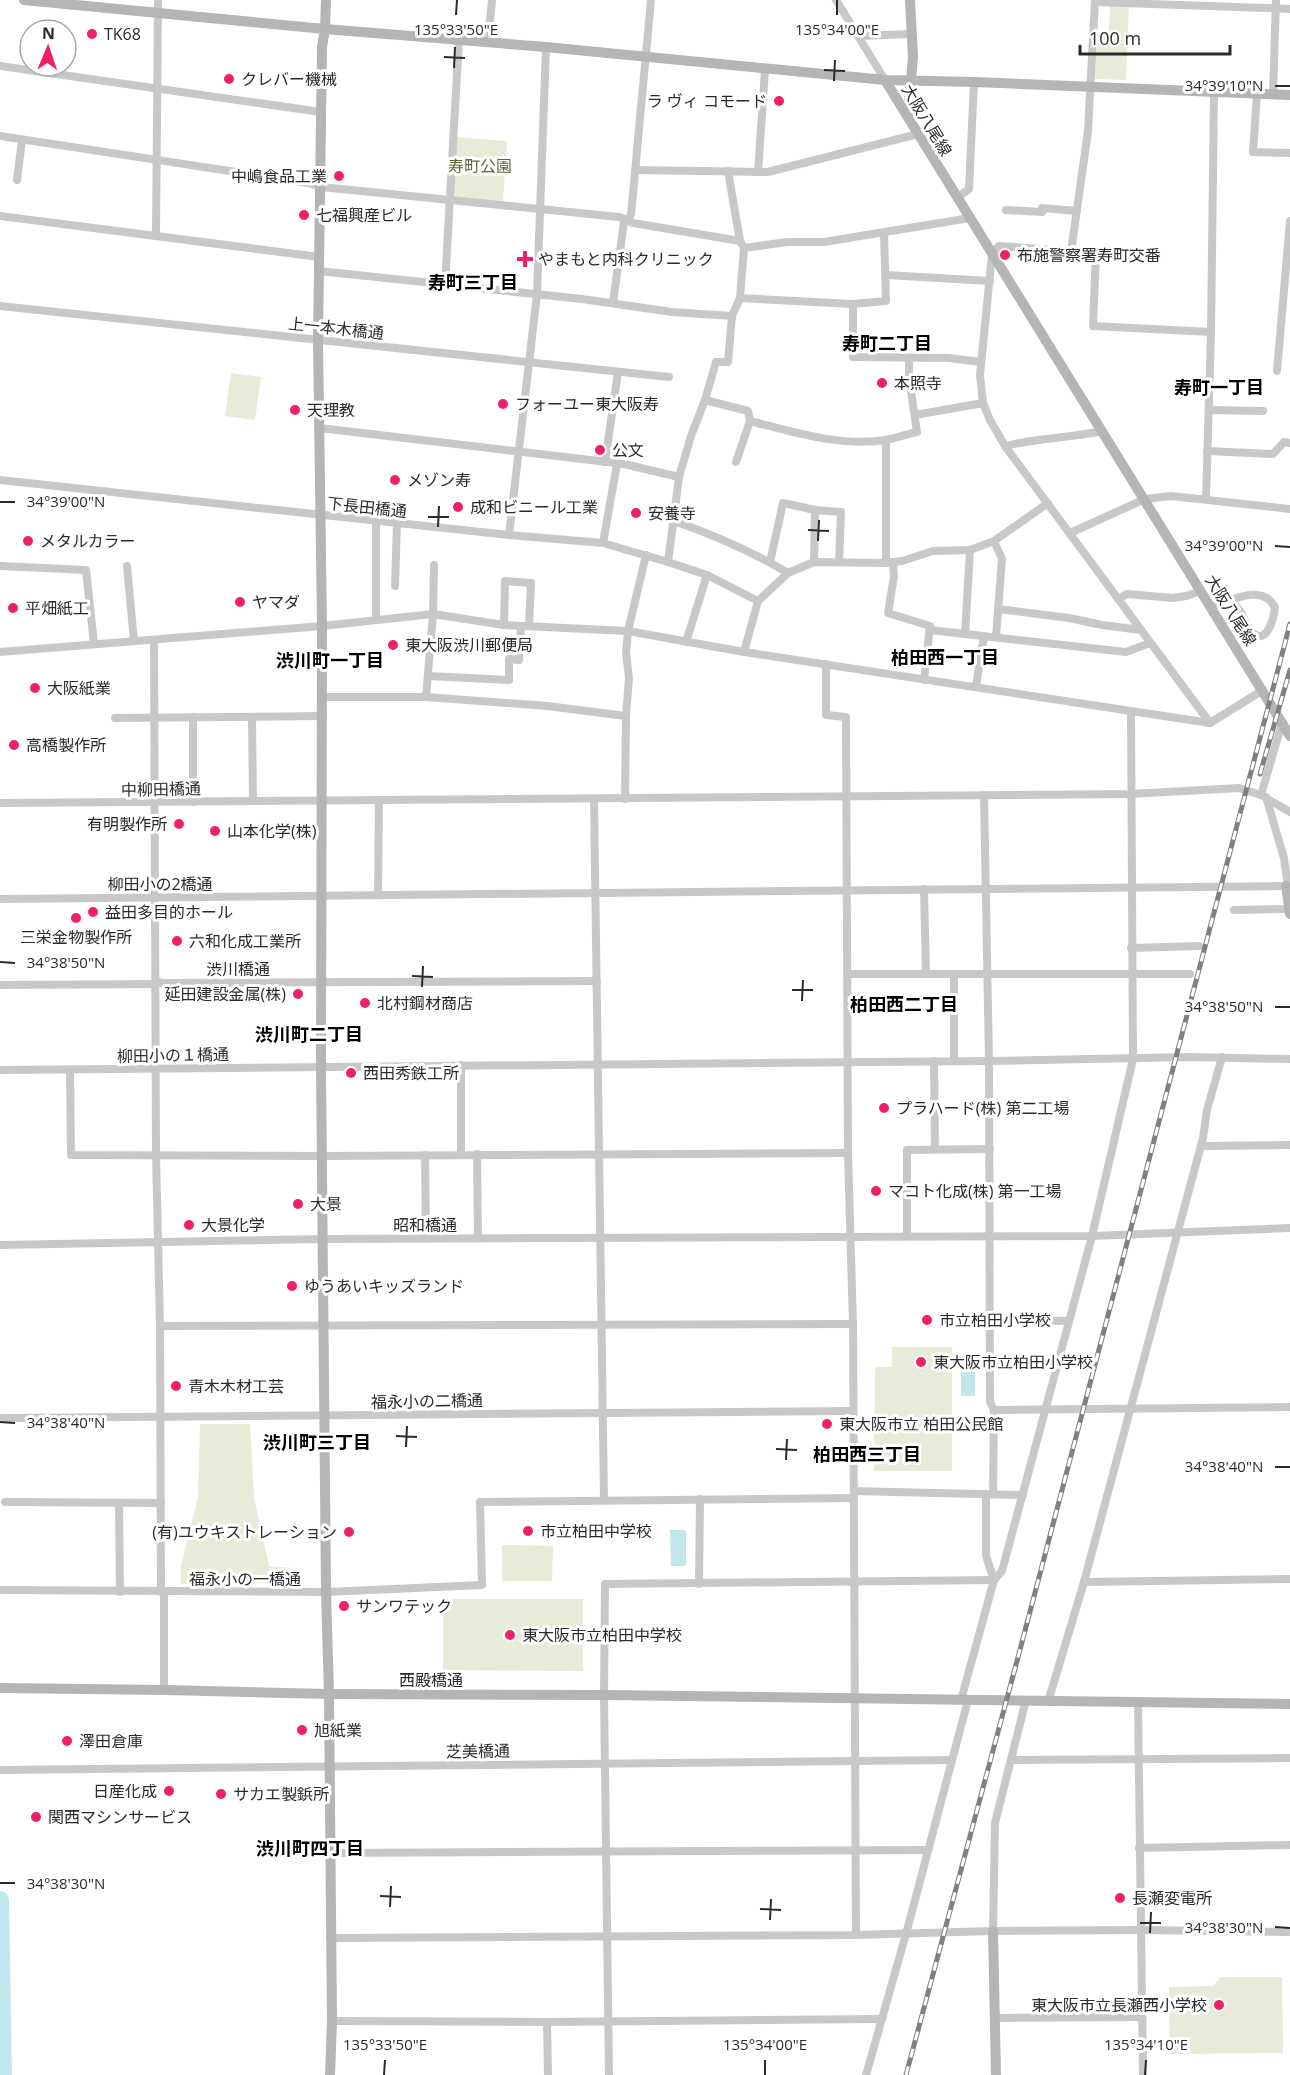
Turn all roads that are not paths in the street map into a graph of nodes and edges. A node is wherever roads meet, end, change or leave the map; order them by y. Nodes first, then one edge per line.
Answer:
1 (24, 0) edge
2 (158, 0) edge
3 (326, 0) edge
4 (333, 0) edge
5 (492, 0) edge
6 (651, 0) edge
7 (836, 0) edge
8 (910, 0) edge
9 (1095, 1) edge
10 (1276, 4) edge
11 (1290, 9) edge
12 (158, 13) junction
13 (325, 28) junction
14 (912, 34) junction
15 (858, 36) junction
16 (459, 39) junction
17 (488, 42) junction
18 (546, 47) junction
19 (646, 56) junction
20 (0, 66) edge
21 (765, 70) junction
22 (885, 80) junction
23 (911, 80) junction
24 (974, 82) junction
25 (1092, 86) junction
26 (157, 89) junction
27 (1214, 92) junction
28 (1257, 94) junction
29 (1272, 94) junction
30 (1290, 95) edge
31 (321, 112) junction
32 (910, 120) junction
33 (918, 134) junction
34 (0, 136) edge
35 (21, 140) junction
36 (1290, 142) edge
37 (1290, 153) edge
38 (157, 160) junction
39 (635, 170) junction
40 (728, 171) junction
41 (758, 172) junction
42 (17, 180) dead end
43 (321, 187) junction
44 (957, 198) junction
45 (449, 201) junction
46 (539, 209) junction
47 (1006, 210) dead end
48 (1077, 211) junction
49 (0, 216) edge
50 (970, 218) junction
51 (627, 219) junction
52 (1290, 221) edge
53 (884, 232) junction
54 (156, 235) junction
55 (742, 245) junction
56 (1289, 246) edge
57 (1071, 252) junction
58 (992, 254) junction
59 (319, 256) junction
60 (319, 272) junction
61 (886, 275) junction
62 (990, 281) junction
63 (1288, 281) edge
64 (445, 285) junction
65 (537, 294) junction
66 (740, 298) junction
67 (613, 303) junction
68 (853, 304) junction
69 (0, 306) edge
70 (732, 316) junction
71 (1286, 319) edge
72 (1211, 332) junction
73 (318, 340) junction
74 (1279, 353) junction
75 (1290, 355) edge
76 (909, 358) junction
77 (981, 362) junction
78 (529, 363) junction
79 (1277, 371) dead end
80 (618, 372) junction
81 (669, 377) dead end
82 (705, 400) junction
83 (983, 403) junction
84 (1209, 410) junction
85 (1263, 411) dead end
86 (915, 415) junction
87 (750, 421) junction
88 (320, 428) junction
89 (1102, 431) junction
90 (886, 440) junction
91 (1290, 443) edge
92 (1005, 446) junction
93 (1207, 451) junction
94 (519, 452) junction
95 (606, 462) junction
96 (736, 462) dead end
97 (617, 464) junction
98 (679, 477) junction
99 (0, 480) edge
100 (1146, 499) junction
101 (1206, 499) junction
102 (1048, 503) junction
103 (1290, 509) edge
104 (815, 510) junction
105 (321, 515) junction
106 (376, 521) junction
107 (674, 521) junction
108 (397, 524) junction
109 (1070, 533) junction
110 (509, 536) junction
111 (994, 541) junction
112 (603, 543) junction
113 (970, 550) junction
114 (646, 555) junction
115 (668, 562) junction
116 (770, 562) junction
117 (814, 562) junction
118 (839, 562) junction
119 (889, 563) junction
120 (434, 565) dead end
121 (0, 566) edge
122 (127, 566) dead end
123 (788, 573) junction
124 (707, 575) junction
125 (395, 586) dead end
126 (1202, 591) junction
127 (1118, 599) junction
128 (758, 601) junction
129 (1230, 601) junction
130 (1211, 606) junction
131 (998, 609) junction
132 (433, 614) junction
133 (376, 620) junction
134 (504, 625) junction
135 (322, 626) junction
136 (525, 626) junction
137 (930, 630) junction
138 (1141, 630) junction
139 (628, 631) junction
140 (964, 634) junction
141 (984, 636) junction
142 (996, 637) junction
143 (154, 640) junction
144 (134, 641) junction
145 (686, 642) junction
146 (1150, 643) junction
147 (94, 644) junction
148 (0, 652) edge
149 (744, 652) junction
150 (826, 664) junction
151 (428, 676) junction
152 (924, 680) junction
153 (976, 686) junction
154 (1263, 690) junction
155 (322, 697) junction
156 (426, 697) junction
157 (1131, 712) junction
158 (322, 716) junction
159 (626, 716) junction
160 (193, 717) junction
161 (252, 717) junction
162 (115, 718) dead end
163 (154, 718) junction
164 (1210, 723) junction
165 (1282, 723) junction
166 (1290, 736) edge
167 (1130, 794) junction
168 (984, 795) junction
169 (846, 796) junction
170 (1264, 796) junction
171 (625, 799) junction
172 (322, 800) junction
173 (594, 800) junction
174 (253, 801) junction
175 (379, 801) junction
176 (155, 802) junction
177 (193, 802) junction
178 (0, 803) edge
179 (1290, 812) edge
180 (1288, 886) edge
181 (1130, 887) junction
182 (986, 888) junction
183 (924, 889) junction
184 (846, 890) junction
185 (595, 893) junction
186 (378, 895) junction
187 (320, 896) junction
188 (156, 897) junction
189 (0, 899) edge
190 (1289, 909) edge
191 (1234, 910) dead end
192 (1290, 914) edge
193 (1199, 946) dead end
194 (1131, 948) junction
195 (847, 974) junction
196 (926, 974) junction
197 (1190, 974) dead end
198 (954, 975) junction
199 (988, 975) junction
200 (1131, 975) junction
201 (597, 981) junction
202 (156, 982) junction
203 (321, 982) junction
204 (0, 985) edge
205 (1222, 1058) junction
206 (1132, 1059) junction
207 (1290, 1059) edge
208 (934, 1061) junction
209 (954, 1061) junction
210 (989, 1061) junction
211 (848, 1062) junction
212 (598, 1064) junction
213 (461, 1065) junction
214 (321, 1067) junction
215 (156, 1068) junction
216 (0, 1070) edge
217 (70, 1070) junction
218 (1290, 1145) edge
219 (1201, 1146) junction
220 (935, 1149) junction
221 (990, 1149) junction
222 (599, 1153) junction
223 (848, 1153) junction
224 (156, 1154) junction
225 (477, 1154) junction
226 (425, 1155) junction
227 (461, 1155) junction
228 (322, 1156) junction
229 (1290, 1228) edge
230 (1177, 1234) junction
231 (990, 1235) junction
232 (907, 1236) junction
233 (1092, 1236) junction
234 (850, 1237) junction
235 (426, 1238) junction
236 (478, 1238) junction
237 (600, 1238) junction
238 (322, 1239) junction
239 (157, 1243) junction
240 (0, 1245) edge
241 (990, 1320) junction
242 (1069, 1321) junction
243 (853, 1324) junction
244 (160, 1326) junction
245 (601, 1326) junction
246 (323, 1327) junction
247 (1290, 1407) edge
248 (1046, 1408) junction
249 (1130, 1408) junction
250 (853, 1410) junction
251 (994, 1410) junction
252 (603, 1413) junction
253 (324, 1415) junction
254 (160, 1417) junction
255 (1, 1418) edge
256 (853, 1494) junction
257 (989, 1494) junction
258 (1023, 1496) junction
259 (700, 1499) junction
260 (604, 1500) junction
261 (5, 1502) dead end
262 (160, 1503) junction
263 (119, 1504) junction
264 (1290, 1579) edge
265 (994, 1581) junction
266 (1084, 1582) junction
267 (854, 1583) junction
268 (699, 1584) junction
269 (1, 1590) edge
270 (120, 1592) junction
271 (163, 1592) junction
272 (326, 1592) junction
273 (3, 1688) edge
274 (166, 1690) junction
275 (329, 1694) junction
276 (604, 1695) junction
277 (855, 1699) junction
278 (965, 1700) junction
279 (1026, 1700) junction
280 (1048, 1702) junction
281 (1138, 1702) junction
282 (1290, 1704) edge
283 (1290, 1758) edge
284 (1139, 1759) junction
285 (951, 1760) junction
286 (1011, 1760) junction
287 (604, 1762) junction
288 (855, 1762) junction
289 (329, 1767) junction
290 (3, 1769) edge
291 (1290, 1845) edge
292 (1139, 1848) junction
293 (856, 1850) junction
294 (928, 1850) junction
295 (606, 1851) junction
296 (329, 1853) junction
297 (1140, 1930) junction
298 (993, 1931) junction
299 (1290, 1932) edge
300 (906, 1934) junction
301 (856, 1935) junction
302 (608, 1937) junction
303 (330, 1938) junction
304 (1142, 2017) junction
305 (995, 2018) junction
306 (882, 2019) junction
307 (332, 2021) junction
308 (547, 2022) junction
309 (609, 2022) junction
310 (330, 2075) edge
311 (548, 2075) edge
312 (609, 2075) edge
313 (866, 2075) edge
314 (996, 2075) edge
315 (1143, 2075) edge

1 - 12 street, 大阪八尾線
2 - 12 street
3 - 13 street
4 - 13 street
5 - 17 street
6 - 19 street
7 - 15 street
8 - 14 street
9 - 10 street
9 - 25 street
10 - 11 street
10 - 29 street
12 - 13 street, 大阪八尾線
12 - 26 street
13 - 16 street, 大阪八尾線
13 - 31 street
14 - 15 street
14 - 23 street
15 - 22 street
16 - 17 street, 大阪八尾線
16 - 45 street
17 - 18 street, 大阪八尾線
18 - 19 street, 大阪八尾線
18 - 46 street
19 - 21 street, 大阪八尾線
19 - 39 street
20 - 26 street
21 - 22 street, 大阪八尾線
21 - 41 street
22 - 23 street
22 - 32 street, 大阪八尾線
23 - 24 street
23 - 32 street
24 - 25 street
24 - 44 street
25 - 27 street
25 - 48 street
26 - 31 street
26 - 38 street
27 - 28 street
27 - 72 street
28 - 29 street
28 - 37 street
29 - 30 street
31 - 43 street
32 - 33 street, 大阪八尾線
33 - 41 street
33 - 44 street, 大阪八尾線
34 - 35 street
35 - 38 street
35 - 42 street
36 - 37 street
38 - 43 street
38 - 54 street
39 - 40 street
39 - 51 street
40 - 41 street
40 - 55 street
43 - 45 street
43 - 59 street
44 - 50 street, 大阪八尾線
45 - 46 street
45 - 64 street
46 - 51 street
46 - 65 street
47 - 48 street
48 - 57 street
49 - 54 street
50 - 53 street
50 - 58 street, 大阪八尾線
51 - 55 street
51 - 67 street
52 - 56 street
53 - 55 street
53 - 61 street
54 - 59 street
55 - 66 street
56 - 63 street
57 - 58 street
57 - 72 street
58 - 62 street
58 - 89 street, 大阪八尾線
59 - 60 street
60 - 64 street
60 - 73 street
61 - 62 street
61 - 68 street
62 - 77 street
63 - 71 street
64 - 65 street
65 - 67 street
65 - 78 street
66 - 68 street
66 - 70 street
67 - 70 street
68 - 76 street
69 - 73 street, 上一本木橋通
70 - 82 street
71 - 74 street
72 - 84 street
73 - 78 street, 上一本木橋通
73 - 88 street
74 - 75 street
74 - 79 street
76 - 77 street
76 - 86 street
77 - 83 street
78 - 80 street, 上一本木橋通
78 - 94 street
80 - 81 street, 上一本木橋通
80 - 95 street
82 - 87 street
82 - 98 street
83 - 86 street
83 - 92 street
84 - 85 street
84 - 93 street
86 - 90 street
87 - 90 street
87 - 96 street
88 - 94 street
88 - 105 street
89 - 92 street
89 - 100 street, 大阪八尾線
90 - 119 street
91 - 93 street
92 - 102 street
93 - 101 street
94 - 95 street
94 - 110 street
95 - 97 street
97 - 98 street
97 - 112 street
98 - 107 street
99 - 105 street, 下長田橋通
100 - 101 street
100 - 109 street
100 - 126 street, 大阪八尾線
101 - 103 street
102 - 109 street
102 - 111 street
104 - 116 street
104 - 117 street
104 - 118 street
105 - 106 street, 下長田橋通
105 - 135 street
106 - 108 street, 下長田橋通
106 - 133 street
107 - 115 street
107 - 116 street
108 - 110 street, 下長田橋通
108 - 125 street
109 - 127 street
110 - 112 street, 下長田橋通
111 - 113 street
111 - 131 street
112 - 114 street, 下長田橋通
113 - 119 street
113 - 140 street
114 - 115 street, 下長田橋通
114 - 139 street
115 - 124 street, 下長田橋通
116 - 123 street
117 - 118 street
117 - 123 street
118 - 119 street
119 - 137 street
120 - 132 street
121 - 147 street
122 - 144 street
123 - 128 street
124 - 128 street, 下長田橋通
124 - 145 street
126 - 127 street
126 - 130 street, 大阪八尾線
127 - 138 street
128 - 149 street
129 - 129 street
129 - 130 street
130 - 154 street, 大阪八尾線
131 - 138 street
131 - 142 street
132 - 133 street
132 - 134 street
132 - 151 street
133 - 135 street
134 - 136 street
134 - 136 street
135 - 143 street
135 - 155 street
136 - 139 street
136 - 151 street
137 - 140 street
137 - 152 street
138 - 146 street
139 - 145 street
139 - 159 street
140 - 141 street
141 - 142 street
141 - 153 street
142 - 146 street
143 - 144 street
143 - 163 street
144 - 147 street
145 - 149 street
146 - 164 street
147 - 148 street
149 - 150 street
150 - 152 street
150 - 169 street
151 - 156 street
152 - 153 street
153 - 157 street
154 - 164 street
154 - 165 street, 大阪八尾線
155 - 156 street
155 - 158 street
156 - 159 street
157 - 164 street
157 - 167 street
158 - 161 street
158 - 172 street
159 - 171 street
160 - 161 street
160 - 163 street
160 - 177 street
161 - 174 street
162 - 163 street
163 - 176 street
165 - 166 street, 大阪八尾線
165 - 170 street
167 - 168 street, 中柳田橋通
167 - 170 street, 中柳田橋通
167 - 181 street
168 - 169 street, 中柳田橋通
168 - 182 street
169 - 171 street, 中柳田橋通
169 - 184 street
170 - 179 street, 中柳田橋通
170 - 180 street
171 - 173 street, 中柳田橋通
172 - 174 street, 中柳田橋通
172 - 175 street, 中柳田橋通
172 - 187 street
173 - 175 street, 中柳田橋通
173 - 185 street
174 - 177 street, 中柳田橋通
175 - 186 street
176 - 177 street, 中柳田橋通
176 - 178 street, 中柳田橋通
176 - 188 street
180 - 181 street, 柳田小の2橋通
180 - 190 street
181 - 182 street, 柳田小の2橋通
181 - 194 street
182 - 183 street, 柳田小の2橋通
182 - 199 street
183 - 184 street, 柳田小の2橋通
183 - 196 street
184 - 185 street, 柳田小の2橋通
184 - 195 street
185 - 186 street, 柳田小の2橋通
185 - 201 street
186 - 187 street, 柳田小の2橋通
187 - 188 street, 柳田小の2橋通
187 - 203 street
188 - 189 street, 柳田小の2橋通
188 - 202 street
190 - 191 street
190 - 192 street
193 - 194 street
194 - 200 street
195 - 196 street
195 - 211 street
196 - 198 street
197 - 200 street
198 - 199 street
198 - 209 street
199 - 200 street
199 - 210 street
200 - 206 street
201 - 203 street, 渋川橋通
201 - 212 street
202 - 203 street, 渋川橋通
202 - 204 street, 渋川橋通
202 - 215 street
203 - 214 street
205 - 206 street, 柳田小の１橋通
205 - 207 street, 柳田小の１橋通
205 - 219 street
206 - 210 street, 柳田小の１橋通
206 - 233 street
208 - 209 street, 柳田小の１橋通
208 - 211 street, 柳田小の１橋通
208 - 220 street
209 - 210 street, 柳田小の１橋通
210 - 221 street
211 - 212 street, 柳田小の１橋通
211 - 223 street
212 - 213 street, 柳田小の１橋通
212 - 222 street
213 - 214 street, 柳田小の１橋通
213 - 227 street
214 - 215 street, 柳田小の１橋通
214 - 228 street
215 - 217 street, 柳田小の１橋通
215 - 224 street
216 - 217 street, 柳田小の１橋通
217 - 224 street
218 - 219 street
219 - 230 street
220 - 221 street
220 - 232 street
221 - 231 street
222 - 223 street
222 - 225 street
222 - 237 street
223 - 234 street
224 - 228 street
224 - 239 street
225 - 227 street
225 - 236 street
226 - 227 street
226 - 228 street
226 - 235 street
228 - 238 street
229 - 230 street, 昭和橋通
230 - 233 street, 昭和橋通
230 - 249 street
231 - 232 street, 昭和橋通
231 - 233 street, 昭和橋通
231 - 241 street
232 - 234 street, 昭和橋通
233 - 242 street
234 - 237 street, 昭和橋通
234 - 243 street
235 - 236 street, 昭和橋通
235 - 238 street, 昭和橋通
236 - 237 street, 昭和橋通
237 - 245 street
238 - 239 street, 昭和橋通
238 - 246 street
239 - 240 street, 昭和橋通
239 - 244 street
241 - 242 street
241 - 251 street
242 - 248 street
243 - 245 street
243 - 250 street
244 - 246 street
244 - 254 street
245 - 246 street
245 - 252 street
246 - 253 street
247 - 249 street
248 - 249 street
248 - 251 street
248 - 258 street
249 - 266 street
250 - 252 street, 福永小の二橋通
250 - 256 street
251 - 257 street
252 - 253 street, 福永小の二橋通
252 - 260 street
253 - 254 street, 福永小の二橋通
253 - 272 street
254 - 255 street, 福永小の二橋通
254 - 262 street
256 - 257 street
256 - 259 street
256 - 267 street
257 - 258 street
257 - 265 street
258 - 265 street
259 - 260 street
259 - 268 street
260 - 272 street, 福永小の一橋通
261 - 263 street
262 - 263 street
262 - 271 street
263 - 270 street
264 - 266 street
265 - 267 street
265 - 278 street
266 - 280 street
267 - 268 street
267 - 277 street
268 - 276 street
269 - 270 street, 福永小の一橋通
270 - 271 street, 福永小の一橋通
271 - 272 street, 福永小の一橋通
271 - 274 street
272 - 275 street
273 - 274 street, 西殿橋通
274 - 275 street, 西殿橋通
275 - 276 street, 西殿橋通
275 - 289 street
276 - 277 street, 西殿橋通
276 - 287 street
277 - 278 street, 西殿橋通
277 - 288 street
278 - 279 street, 西殿橋通
278 - 285 street
279 - 280 street, 西殿橋通
279 - 286 street
280 - 281 street, 西殿橋通
281 - 282 street, 西殿橋通
281 - 284 street
283 - 284 street
284 - 286 street
284 - 292 street
285 - 288 street, 芝美橋通
285 - 294 street
286 - 298 street
287 - 288 street, 芝美橋通
287 - 289 street, 芝美橋通
287 - 295 street
288 - 293 street
289 - 290 street, 芝美橋通
289 - 296 street
291 - 292 street
292 - 297 street
293 - 294 street
293 - 295 street
293 - 301 street
294 - 300 street
295 - 296 street
295 - 302 street
296 - 303 street
297 - 298 street
297 - 299 street
297 - 304 street
298 - 300 street
298 - 305 street
300 - 301 street
300 - 306 street
301 - 302 street
302 - 303 street
302 - 309 street
303 - 307 street
304 - 305 street
304 - 315 street
305 - 314 street
306 - 309 street
306 - 313 street
307 - 308 street
307 - 310 street
308 - 309 street
308 - 311 street
309 - 312 street

